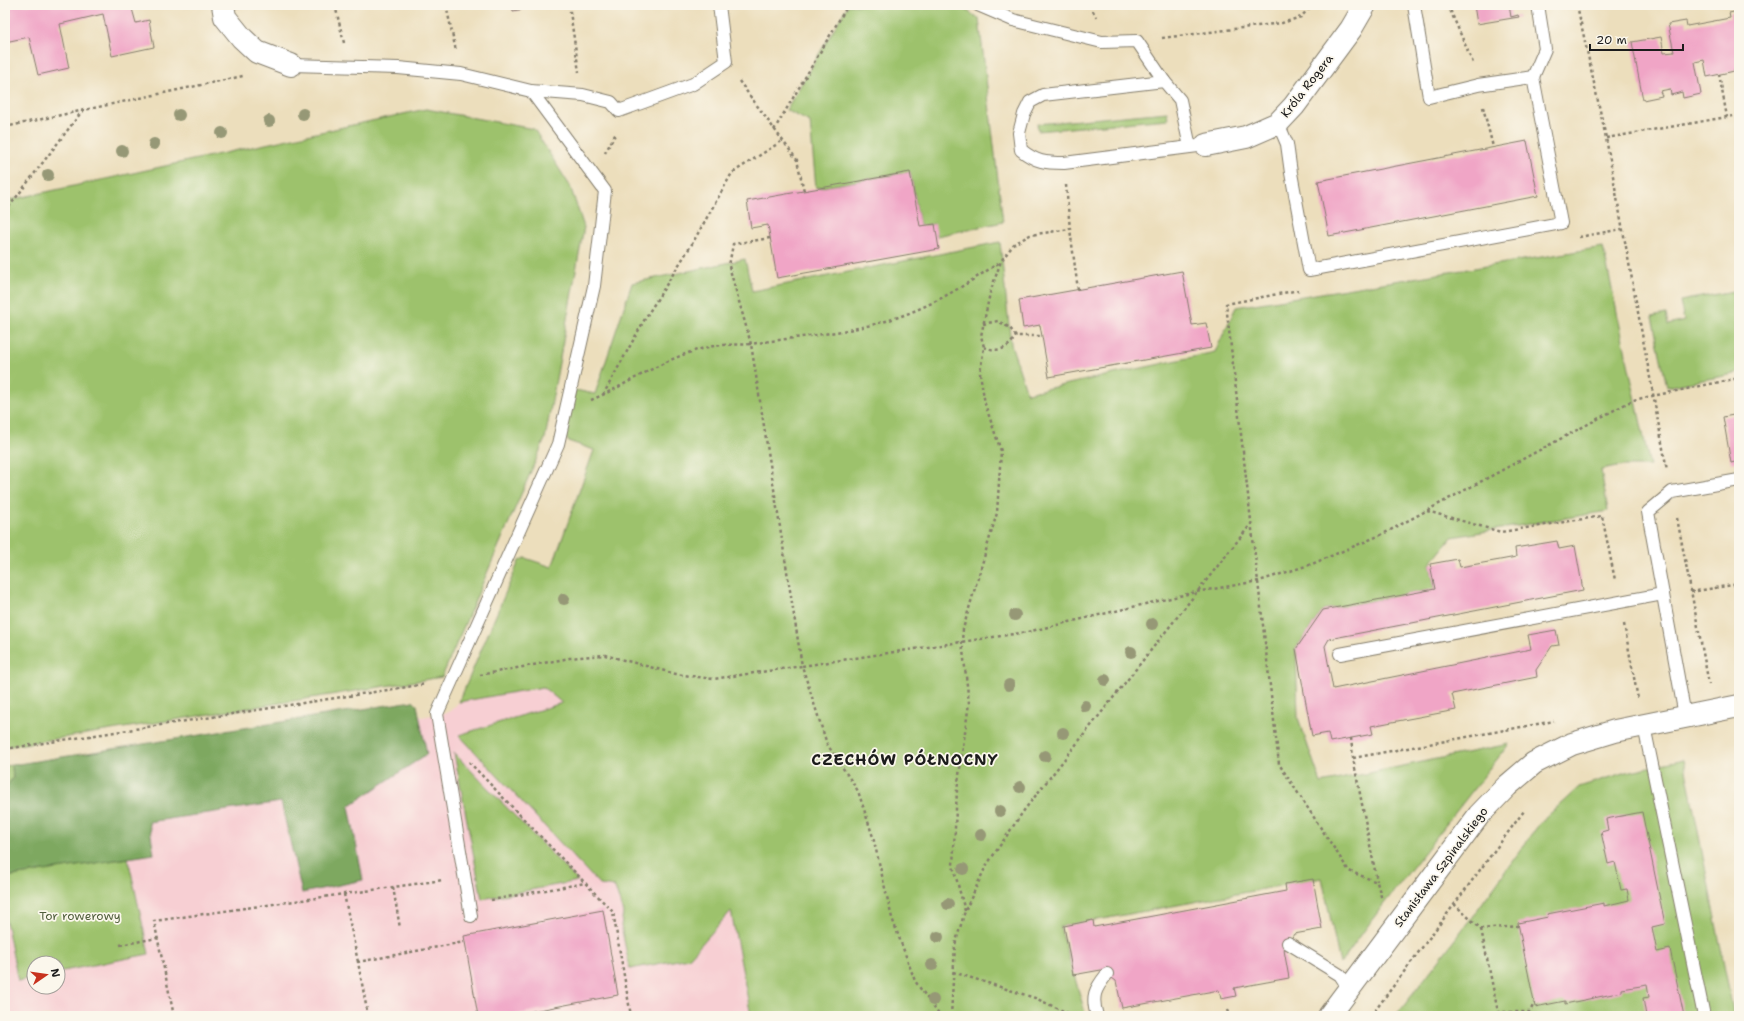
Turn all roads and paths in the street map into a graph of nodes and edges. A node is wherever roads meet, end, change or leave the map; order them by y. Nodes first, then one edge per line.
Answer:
1 (335, 5) edge
2 (446, 5) edge
3 (569, 5) edge
4 (719, 5) edge
5 (848, 5) edge
6 (978, 5) edge
7 (1312, 5) edge
8 (1365, 5) edge
9 (1414, 5) edge
10 (1538, 5) edge
11 (1577, 5) edge
12 (224, 11) edge
13 (1137, 41) junction
14 (726, 62) junction
15 (291, 65) joint
16 (350, 67) junction
17 (461, 74) junction
18 (1719, 74) dead end
19 (249, 75) dead end
20 (1533, 77) junction
21 (1164, 81) junction
22 (531, 91) junction
23 (583, 95) junction
24 (83, 110) junction
25 (619, 111) junction
26 (1739, 115) edge
27 (1727, 117) junction
28 (1278, 123) junction
29 (5, 127) edge
30 (774, 130) junction
31 (1606, 138) junction
32 (782, 142) junction
33 (1198, 146) junction
34 (1064, 163) junction
35 (591, 174) junction
36 (804, 191) dead end
37 (5, 212) edge
38 (1070, 229) junction
39 (1622, 229) junction
40 (770, 238) dead end
41 (1575, 238) dead end
42 (1001, 261) junction
43 (1304, 289) dead end
44 (1078, 290) dead end
45 (983, 324) junction
46 (1016, 336) junction
47 (1042, 336) dead end
48 (750, 344) junction
49 (984, 347) junction
50 (1739, 378) edge
51 (603, 395) junction
52 (1653, 395) junction
53 (566, 409) junction
54 (1739, 480) edge
55 (1672, 492) junction
56 (1426, 511) junction
57 (1252, 524) junction
58 (1259, 581) junction
59 (1739, 584) edge
60 (1196, 592) junction
61 (1691, 592) junction
62 (1662, 594) junction
63 (1620, 601) junction
64 (962, 641) junction
65 (1340, 654) dead end
66 (802, 666) junction
67 (453, 680) junction
68 (1709, 685) dead end
69 (1638, 704) dead end
70 (1739, 706) edge
71 (1685, 716) junction
72 (1561, 719) dead end
73 (1644, 726) junction
74 (440, 732) junction
75 (1351, 738) dead end
76 (5, 750) edge
77 (1353, 758) junction
78 (1526, 808) dead end
79 (464, 877) junction
80 (1377, 882) junction
81 (584, 883) junction
82 (393, 887) junction
83 (344, 894) junction
84 (1454, 904) junction
85 (1383, 905) dead end
86 (470, 910) joint
87 (965, 911) junction
88 (1518, 926) dead end
89 (400, 928) dead end
90 (1481, 929) junction
91 (157, 938) junction
92 (464, 942) dead end
93 (1288, 943) dead end
94 (120, 945) dead end
95 (358, 962) junction
96 (953, 972) junction
97 (1107, 974) dead end
98 (1349, 989) junction
99 (1534, 1003) dead end
100 (1228, 1010) dead end
101 (174, 1016) edge
102 (368, 1016) edge
103 (631, 1016) edge
104 (940, 1016) edge
105 (951, 1016) edge
106 (1074, 1016) edge
107 (1097, 1016) edge
108 (1230, 1016) edge
109 (1329, 1016) edge
110 (1371, 1016) edge
111 (1704, 1016) edge

1 - 16 path
2 - 17 path
3 - 23 path
4 - 14 lane
5 - 30 path
6 - 13 lane
7 - 13 path
8 - 28 street, Króla Rogera
9 - 20 lane
10 - 20 lane
11 - 31 path
12 - 15 street
13 - 21 lane
14 - 25 lane
14 - 30 path
15 - 16 lane
16 - 17 lane
17 - 22 lane
18 - 27 path
19 - 24 path
20 - 28 lane
21 - 33 lane
21 - 34 lane
22 - 23 lane
22 - 35 lane
23 - 25 lane
24 - 29 path
24 - 37 path
25 - 35 path
26 - 27 path
27 - 31 path
28 - 33 street, Króla Rogera
30 - 32 path
31 - 39 path
32 - 36 path
32 - 51 path
33 - 34 lane
34 - 38 path
35 - 53 lane
38 - 42 path
38 - 44 path
39 - 41 path
39 - 52 path
40 - 48 path
42 - 45 path
42 - 48 path
43 - 57 path
45 - 46 path
45 - 49 path
46 - 47 path
46 - 49 path
48 - 51 path
48 - 66 path
49 - 64 path
50 - 52 path
51 - 53 path
52 - 55 path
52 - 56 path
53 - 67 lane
54 - 55 lane
55 - 61 path
55 - 62 lane
56 - 58 path
56 - 63 path
57 - 58 path
57 - 60 path
58 - 60 path
58 - 80 path
59 - 61 path
60 - 64 path
60 - 87 path
61 - 68 path
62 - 63 lane
62 - 71 lane
63 - 65 lane
63 - 69 path
64 - 66 path
64 - 87 path
66 - 67 path
66 - 104 path
67 - 74 lane
67 - 76 path
70 - 71 street, Stanisława Szpinalskiego
71 - 73 street, Stanisława Szpinalskiego
72 - 77 path
73 - 98 street, Stanisława Szpinalskiego
73 - 111 lane
74 - 79 lane
74 - 81 path
75 - 77 path
77 - 80 path
78 - 84 path
79 - 82 path
79 - 86 lane
80 - 85 path
81 - 86 path
81 - 103 path
82 - 83 path
82 - 89 path
83 - 91 path
83 - 95 path
84 - 90 path
84 - 110 path
87 - 96 path
88 - 90 path
90 - 99 path
91 - 94 path
91 - 101 path
92 - 95 path
93 - 98 lane
95 - 102 path
96 - 105 path
96 - 106 path
97 - 107 lane
98 - 109 street, Stanisława Szpinalskiego
100 - 108 path

